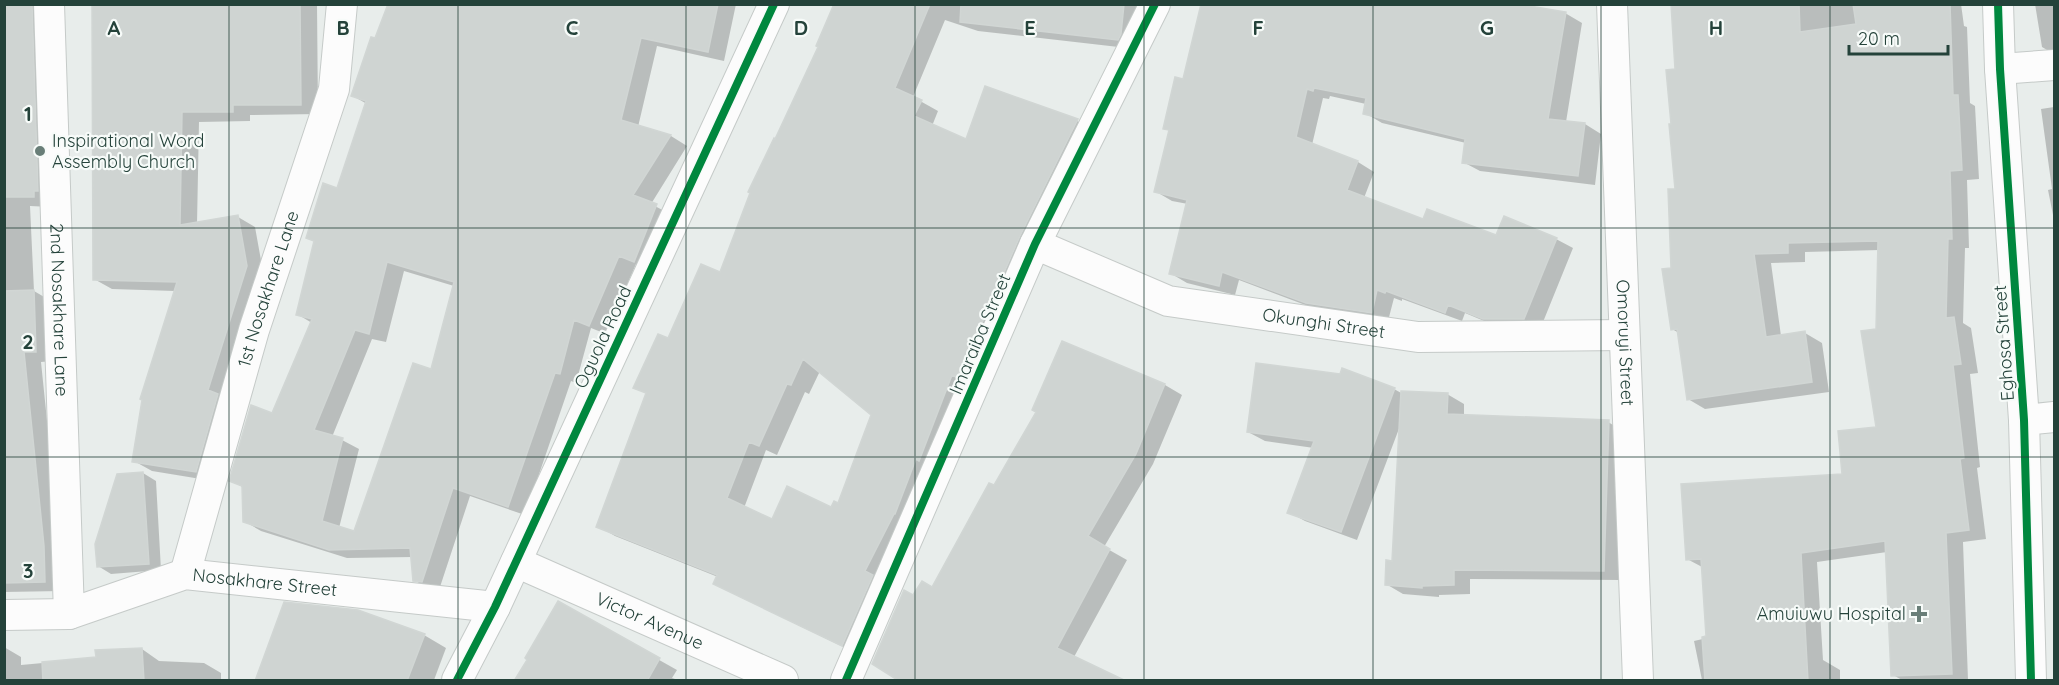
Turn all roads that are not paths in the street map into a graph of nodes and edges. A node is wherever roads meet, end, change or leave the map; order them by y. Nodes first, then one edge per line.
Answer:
1 (49, 4) edge
2 (342, 4) edge
3 (774, 4) edge
4 (1155, 4) edge
5 (1612, 4) edge
6 (1998, 4) edge
7 (2055, 65) edge
8 (2000, 69) junction
9 (1035, 244) junction
10 (1624, 335) junction
11 (2055, 417) edge
12 (2024, 420) junction
13 (516, 562) junction
14 (185, 573) junction
15 (495, 608) junction
16 (69, 614) junction
17 (4, 615) edge
18 (457, 681) edge
19 (783, 681) edge
20 (846, 681) edge
21 (1638, 681) edge
22 (2031, 681) edge

1 - 16 street, 2nd Nosakhare Lane
2 - 14 street, 1st Nosakhare Lane
3 - 13 street, Oguola Road
4 - 9 street, Imaraiba Street
5 - 10 street, Omoruyi Street
6 - 8 street, Eghosa Street
7 - 8 street
8 - 12 street, Eghosa Street
9 - 10 street, Okunghi Street
9 - 20 street, Imaraiba Street
10 - 21 street, Omoruyi Street
11 - 12 street
12 - 22 street, Eghosa Street
13 - 15 street, Oguola Road
13 - 19 street, Victor Avenue
14 - 15 street, Nosakhare Street
14 - 16 street, Nosakhare Street
15 - 18 street, Oguola Road
16 - 17 street, Nosakhare Street

